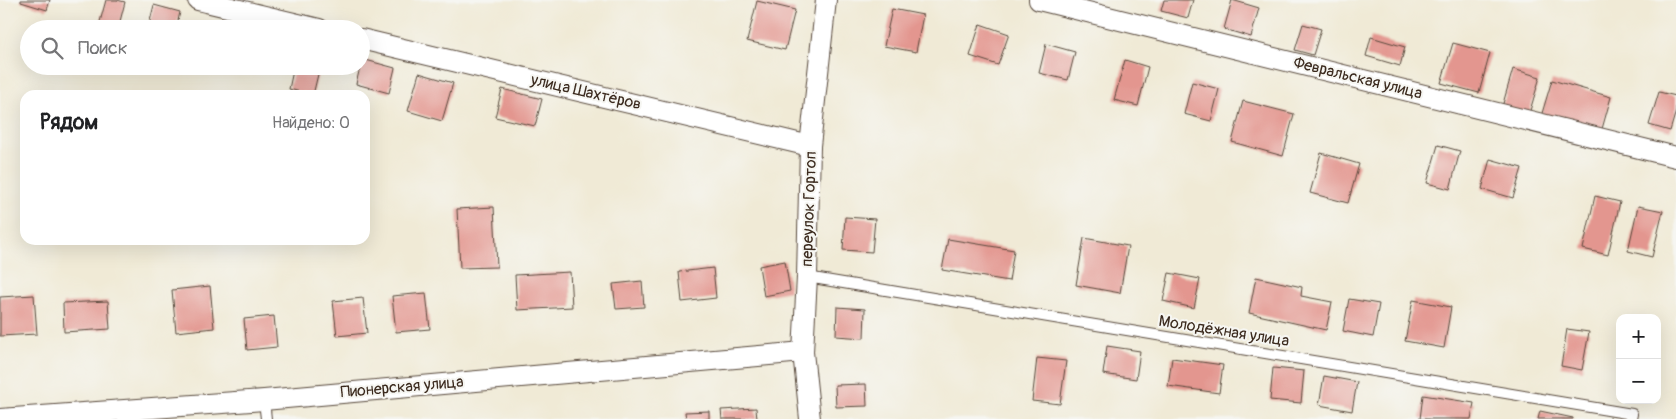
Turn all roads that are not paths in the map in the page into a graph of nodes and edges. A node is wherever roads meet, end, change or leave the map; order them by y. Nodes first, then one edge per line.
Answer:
1 (198, 0) edge
2 (826, 0) edge
3 (1039, 0) edge
4 (281, 20) edge
5 (370, 41) edge
6 (810, 146) junction
7 (1676, 157) edge
8 (807, 278) junction
9 (803, 352) junction
10 (265, 409) edge
11 (0, 419) edge
12 (810, 419) edge
13 (1631, 419) edge

1 - 4 street
2 - 6 street, переулок Гортоп
3 - 7 street, Февральская улица
5 - 6 street, улица Шахтёров
6 - 8 street, переулок Гортоп
8 - 9 street, переулок Гортоп
8 - 13 lane, Молодёжная улица
9 - 10 street, Пионерская улица
9 - 12 street, переулок Гортоп
10 - 11 street, Пионерская улица

